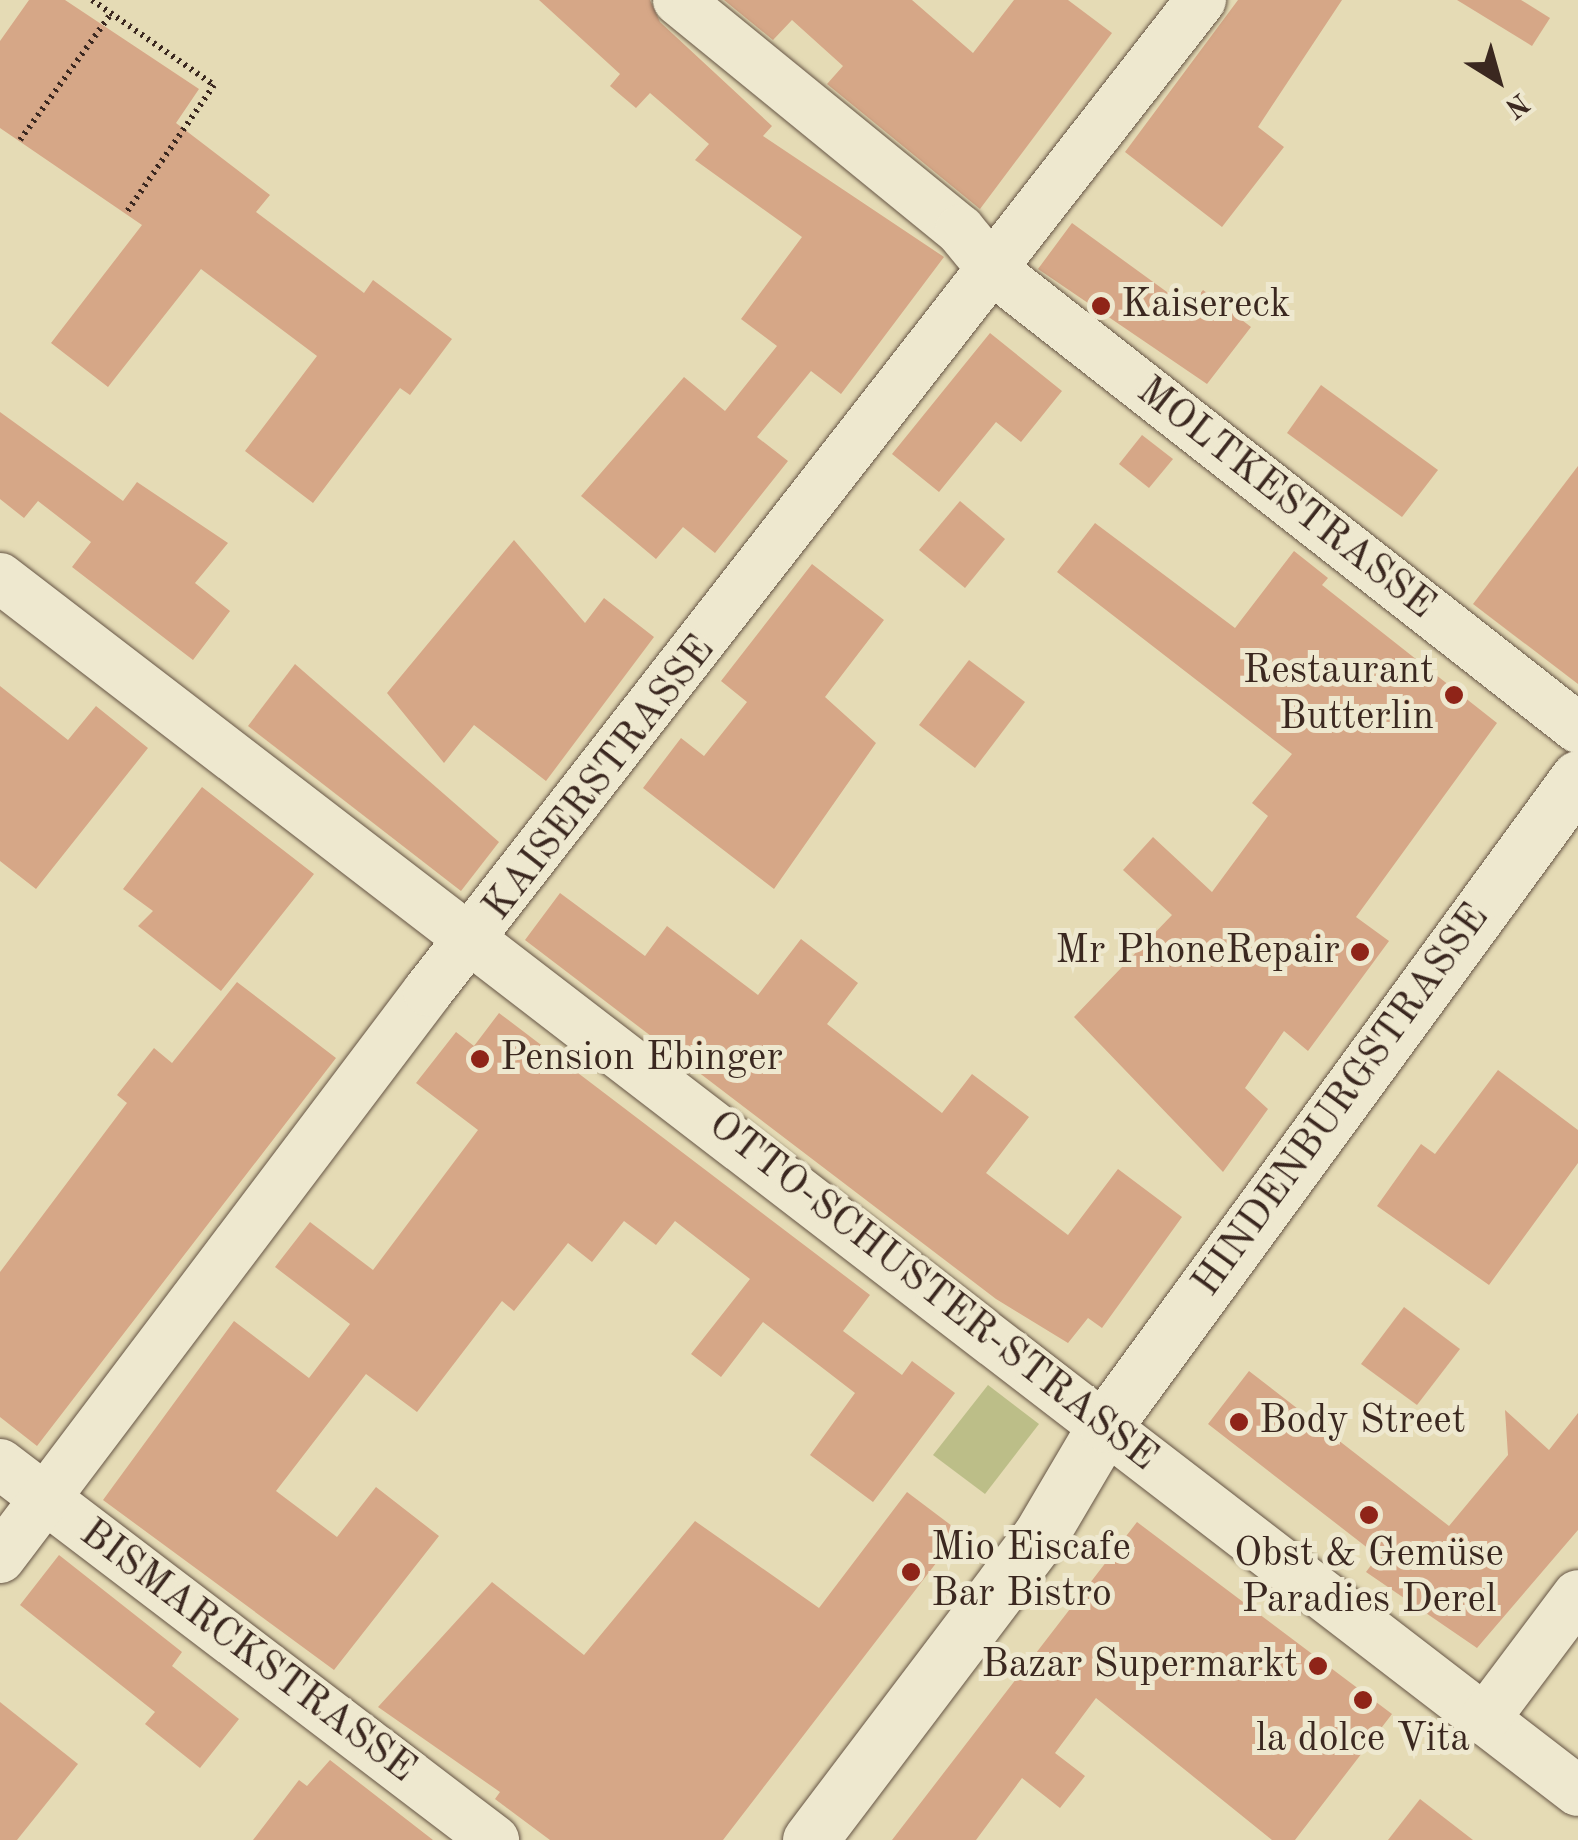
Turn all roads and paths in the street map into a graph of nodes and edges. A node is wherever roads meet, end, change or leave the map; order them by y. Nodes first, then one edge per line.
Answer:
1 (92, 0) edge
2 (678, 0) edge
3 (1201, 0) edge
4 (111, 14) junction
5 (20, 140) dead end
6 (126, 213) dead end
7 (993, 270) junction
8 (0, 578) edge
9 (1578, 728) edge
10 (1578, 778) edge
11 (474, 942) junction
12 (1106, 1424) junction
13 (0, 1464) edge
14 (46, 1500) junction
15 (0, 1558) edge
16 (1578, 1596) edge
17 (1484, 1720) junction
18 (1578, 1791) edge
19 (494, 1840) edge
20 (776, 1840) edge
21 (810, 1840) edge

1 - 4 path
2 - 7 street, MOLTKESTRASSE
3 - 7 street, KAISERSTRASSE
4 - 5 path
4 - 6 path
7 - 9 street, MOLTKESTRASSE
7 - 11 street, KAISERSTRASSE
8 - 11 street, OTTO-SCHUSTER-STRASSE
10 - 12 main road, HINDENBURGSTRASSE
11 - 12 street, OTTO-SCHUSTER-STRASSE
11 - 14 street, KAISERSTRASSE
12 - 17 street, OTTO-SCHUSTER-STRASSE
12 - 20 main road, HINDENBURGSTRASSE
12 - 21 main road, HINDENBURGSTRASSE
13 - 14 street, BISMARCKSTRASSE
14 - 15 street, KAISERSTRASSE
14 - 19 street, BISMARCKSTRASSE
16 - 17 street
17 - 18 street, OTTO-SCHUSTER-STRASSE

